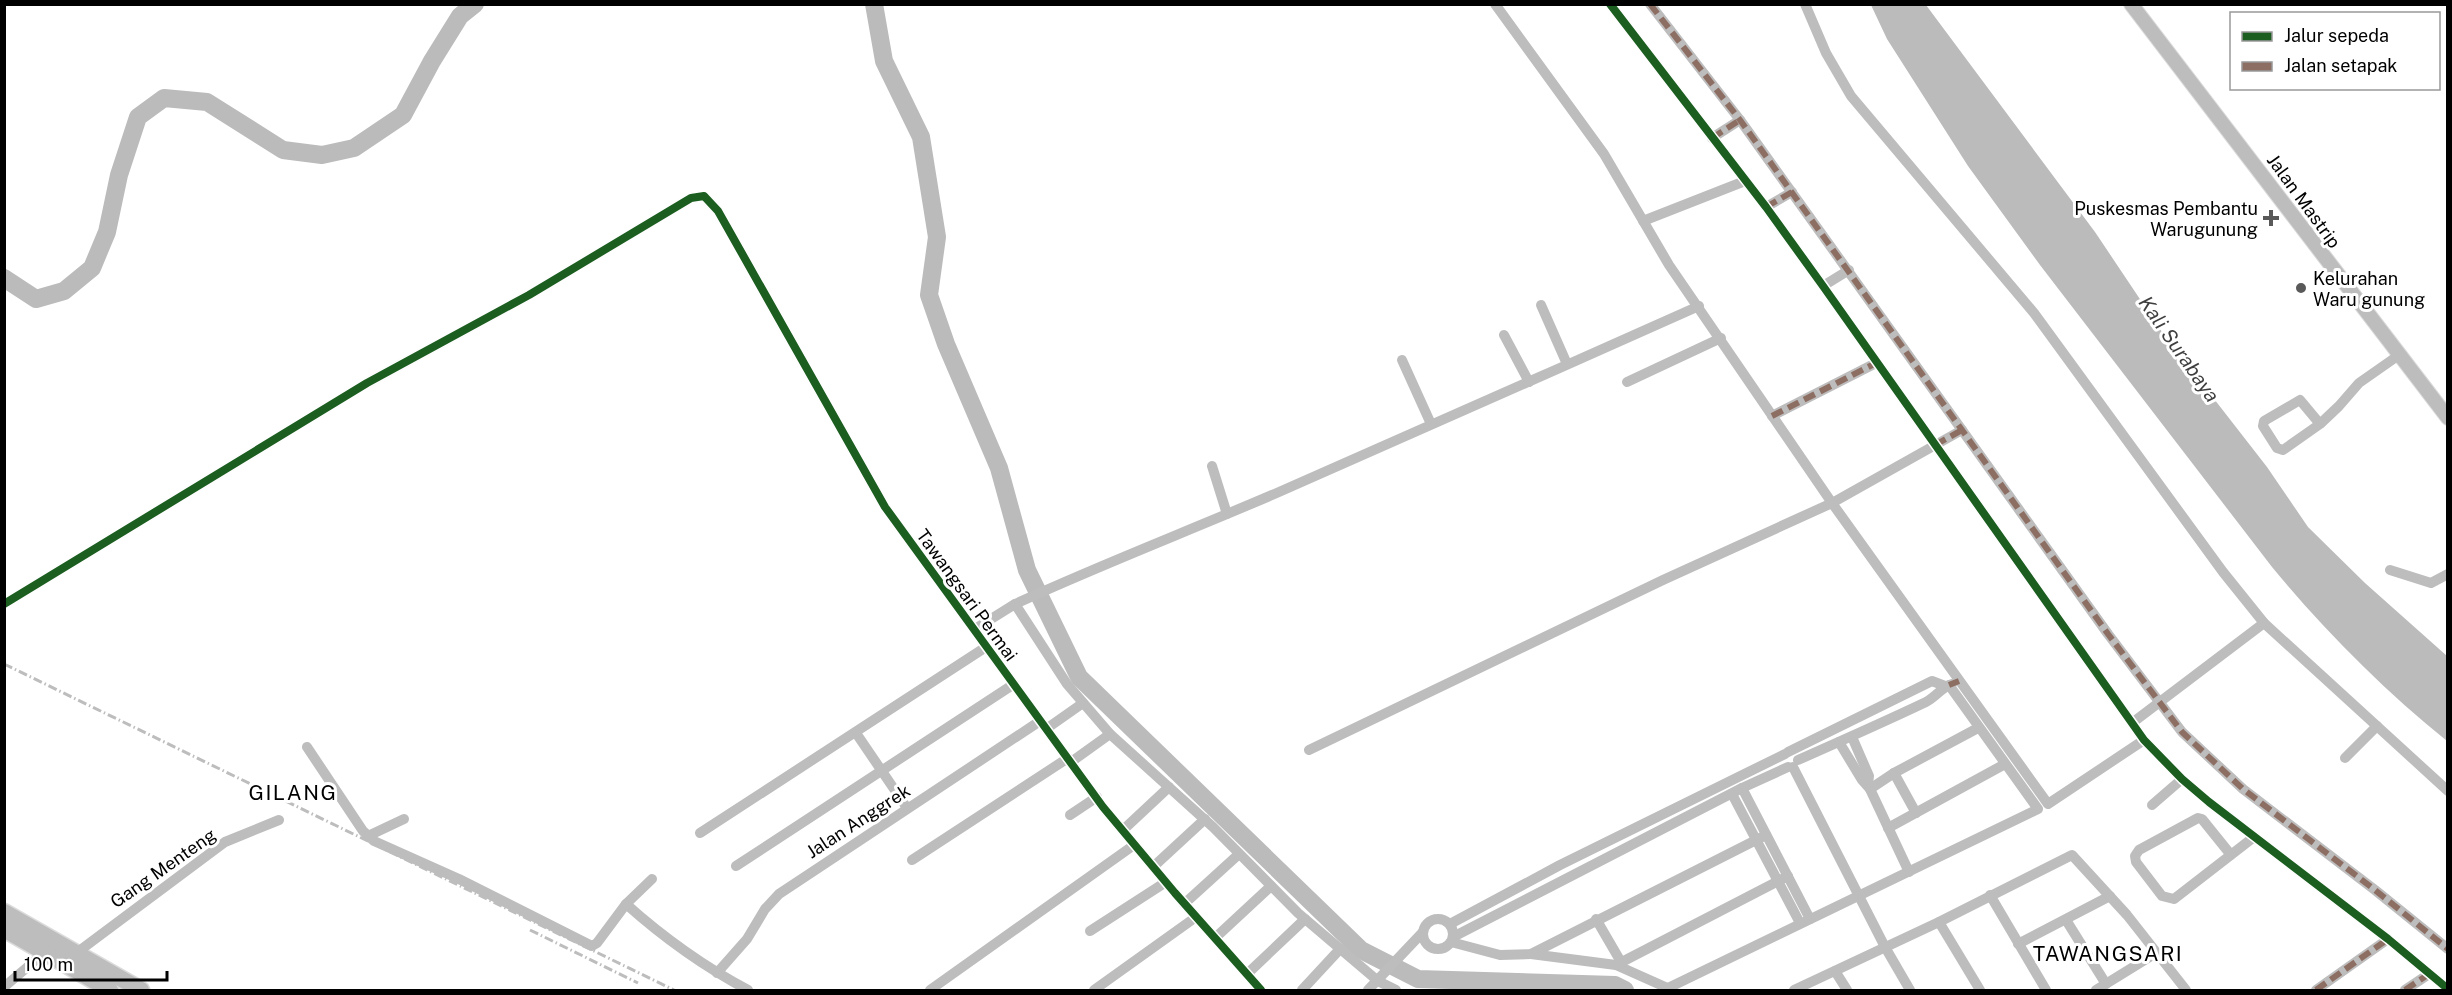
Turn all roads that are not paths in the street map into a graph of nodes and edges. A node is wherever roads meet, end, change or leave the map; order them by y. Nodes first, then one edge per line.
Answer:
1 (1495, 4) edge
2 (1610, 4) edge
3 (1650, 4) edge
4 (1805, 4) edge
5 (2131, 4) edge
6 (1738, 121) junction
7 (1715, 136) junction
8 (1745, 181) junction
9 (1790, 193) junction
10 (1768, 206) junction
11 (1643, 221) junction
12 (1847, 271) junction
13 (1825, 285) junction
14 (1541, 305) dead end
15 (1699, 306) junction
16 (1504, 335) dead end
17 (1720, 338) junction
18 (2399, 356) junction
19 (1402, 360) dead end
20 (1876, 363) junction
21 (1567, 364) junction
22 (1529, 382) junction
23 (1627, 382) dead end
24 (1772, 416) junction
25 (2448, 418) edge
26 (1431, 424) junction
27 (2320, 424) junction
28 (1960, 431) junction
29 (1937, 444) junction
30 (1212, 466) dead end
31 (1832, 503) junction
32 (1227, 514) junction
33 (2390, 570) dead end
34 (2448, 574) edge
35 (1018, 603) junction
36 (4, 604) edge
37 (2264, 623) junction
38 (975, 629) junction
39 (986, 647) junction
40 (1014, 684) junction
41 (1951, 684) junction
42 (1083, 703) junction
43 (2157, 705) junction
44 (1867, 712) junction
45 (2134, 722) junction
46 (1043, 725) junction
47 (2377, 726) junction
48 (1874, 728) junction
49 (1978, 728) junction
50 (856, 733) junction
51 (1110, 734) junction
52 (1852, 737) junction
53 (2144, 740) junction
54 (1839, 742) junction
55 (307, 747) dead end
56 (1309, 750) dead end
57 (1787, 753) junction
58 (2345, 758) dead end
59 (1069, 760) junction
60 (1793, 764) junction
61 (2005, 764) junction
62 (881, 771) junction
63 (1894, 772) junction
64 (2182, 779) junction
65 (1169, 786) junction
66 (1869, 786) junction
67 (1742, 788) junction
68 (2448, 791) edge
69 (1732, 794) junction
70 (1097, 797) junction
71 (2152, 805) dead end
72 (907, 808) junction
73 (1668, 811) junction
74 (1916, 813) junction
75 (1070, 815) dead end
76 (404, 819) dead end
77 (1205, 819) junction
78 (279, 820) dead end
79 (1675, 822) junction
80 (1888, 828) junction
81 (1123, 830) junction
82 (700, 833) dead end
83 (368, 836) junction
84 (1761, 837) junction
85 (2254, 837) junction
86 (1134, 845) junction
87 (1239, 854) junction
88 (2231, 855) junction
89 (912, 860) dead end
90 (1560, 865) junction
91 (736, 866) dead end
92 (1153, 867) junction
93 (1909, 872) junction
94 (1566, 877) junction
95 (651, 879) dead end
96 (1783, 879) junction
97 (1166, 882) junction
98 (1271, 886) junction
99 (1990, 895) junction
100 (1859, 896) junction
101 (2110, 896) junction
102 (626, 904) junction
103 (1184, 904) junction
104 (4, 912) edge
105 (1196, 917) junction
106 (1305, 919) junction
107 (1596, 920) junction
108 (2066, 920) junction
109 (1805, 921) junction
110 (1939, 922) junction
111 (1450, 924) junction
112 (4, 929) edge
113 (1090, 931) dead end
114 (1423, 932) junction
115 (1215, 938) junction
116 (2388, 939) junction
117 (1452, 940) junction
118 (2018, 944) junction
119 (1885, 947) junction
120 (1434, 948) junction
121 (1340, 949) junction
122 (2448, 950) edge
123 (1406, 952) junction
124 (44, 953) junction
125 (2156, 953) junction
126 (75, 954) junction
127 (1531, 954) junction
128 (1618, 964) junction
129 (1835, 971) junction
130 (717, 973) junction
131 (1247, 974) junction
132 (2429, 974) junction
133 (1381, 978) junction
134 (4, 987) edge
135 (2101, 987) edge
136 (1670, 989) edge
137 (2448, 989) edge
138 (110, 990) edge
139 (141, 990) edge
140 (748, 990) edge
141 (930, 990) edge
142 (1094, 990) edge
143 (1261, 990) edge
144 (1302, 990) edge
145 (1368, 990) edge
146 (1396, 990) edge
147 (1794, 990) edge
148 (1847, 990) edge
149 (1910, 990) edge
150 (1980, 990) edge
151 (2046, 990) edge
152 (2186, 990) edge
153 (2316, 990) edge
154 (2405, 990) edge

1 - 11 street
2 - 7 street
3 - 6 street
4 - 37 street
5 - 18 main road, Jalan Mastrip
6 - 7 street
6 - 9 street
7 - 8 street
8 - 10 street
8 - 11 street
9 - 10 street
9 - 12 street
10 - 13 street
11 - 15 street
12 - 13 street
12 - 28 street
13 - 20 street
14 - 21 street
15 - 17 street
15 - 21 street
16 - 22 street
17 - 23 street
17 - 24 street
18 - 25 main road, Jalan Mastrip
18 - 27 street
19 - 26 street
20 - 24 street
20 - 29 street
21 - 22 street
22 - 26 street
24 - 31 street
26 - 32 street
27 - 27 street
28 - 29 street
28 - 43 street
29 - 31 street
29 - 45 street
30 - 32 street
31 - 41 street
31 - 56 street
32 - 35 street
33 - 34 street
35 - 38 street
35 - 42 street
36 - 38 street, Tawangsari Permai
37 - 43 street
37 - 47 street
38 - 39 street, Tawangsari Permai
39 - 40 street, Tawangsari Permai
39 - 50 street
40 - 46 street, Tawangsari Permai
40 - 62 street
41 - 44 street
41 - 48 street
41 - 49 street
41 - 53 street
42 - 46 street, Jalan Anggrek
42 - 51 street
43 - 45 street
43 - 122 street
44 - 48 street
44 - 57 street
45 - 53 street
46 - 59 street, Tawangsari Permai
46 - 72 street, Jalan Anggrek
47 - 58 street
47 - 68 street
48 - 52 street
49 - 61 street
49 - 63 street
50 - 62 street
50 - 82 street
51 - 59 street
51 - 65 street
52 - 54 street
52 - 66 street
53 - 64 street
54 - 60 street
54 - 66 street
55 - 83 street
57 - 60 street
57 - 73 street
59 - 70 street, Tawangsari Permai
59 - 89 street
60 - 67 street
60 - 100 street
61 - 74 street
61 - 93 street
62 - 72 street
62 - 91 street
63 - 66 street
63 - 74 street
64 - 71 street
64 - 85 street
65 - 77 street
65 - 81 street
66 - 80 street
67 - 69 street
67 - 84 street
69 - 79 street
69 - 84 street
70 - 75 street
70 - 81 street, Tawangsari Permai
72 - 130 street, Jalan Anggrek
73 - 79 street
73 - 90 street
74 - 80 street
76 - 83 street
77 - 87 street
77 - 92 street
78 - 126 street, Gang Menteng
79 - 94 street
80 - 93 street
81 - 86 street, Tawangsari Permai
83 - 102 street
84 - 96 street
84 - 107 street
85 - 88 street
85 - 116 street
86 - 92 street, Tawangsari Permai
86 - 141 street
87 - 98 street
87 - 103 street
88 - 88 street
90 - 94 street
90 - 111 street
92 - 97 street, Tawangsari Permai
93 - 100 street
94 - 117 street
95 - 102 street
96 - 109 street
96 - 128 street
97 - 103 street, Tawangsari Permai
97 - 113 street
98 - 106 street
98 - 115 street
99 - 101 street
99 - 110 street
99 - 118 street
100 - 109 street
100 - 119 street
101 - 108 street
101 - 125 street
102 - 130 street
103 - 105 street, Tawangsari Permai
104 - 126 highway
105 - 115 street, Tawangsari Permai
105 - 142 street
106 - 121 street
106 - 131 street
107 - 127 street
107 - 128 street
108 - 118 street
108 - 135 street
109 - 136 street
110 - 119 street
110 - 150 street
111 - 114 street
111 - 117 street
112 - 124 highway
114 - 120 street
114 - 123 street
115 - 131 street, Tawangsari Permai
116 - 132 street
116 - 153 street
117 - 120 street
117 - 127 street
118 - 151 street
119 - 129 street
119 - 149 street
120 - 123 street
121 - 133 street
121 - 144 street
123 - 133 street
124 - 134 street
124 - 138 highway
125 - 135 street
125 - 152 street
126 - 139 highway
127 - 128 street
128 - 136 street
129 - 147 street
129 - 148 street
130 - 140 street
131 - 143 street, Tawangsari Permai
132 - 137 street
132 - 154 street
133 - 145 street
133 - 146 street

